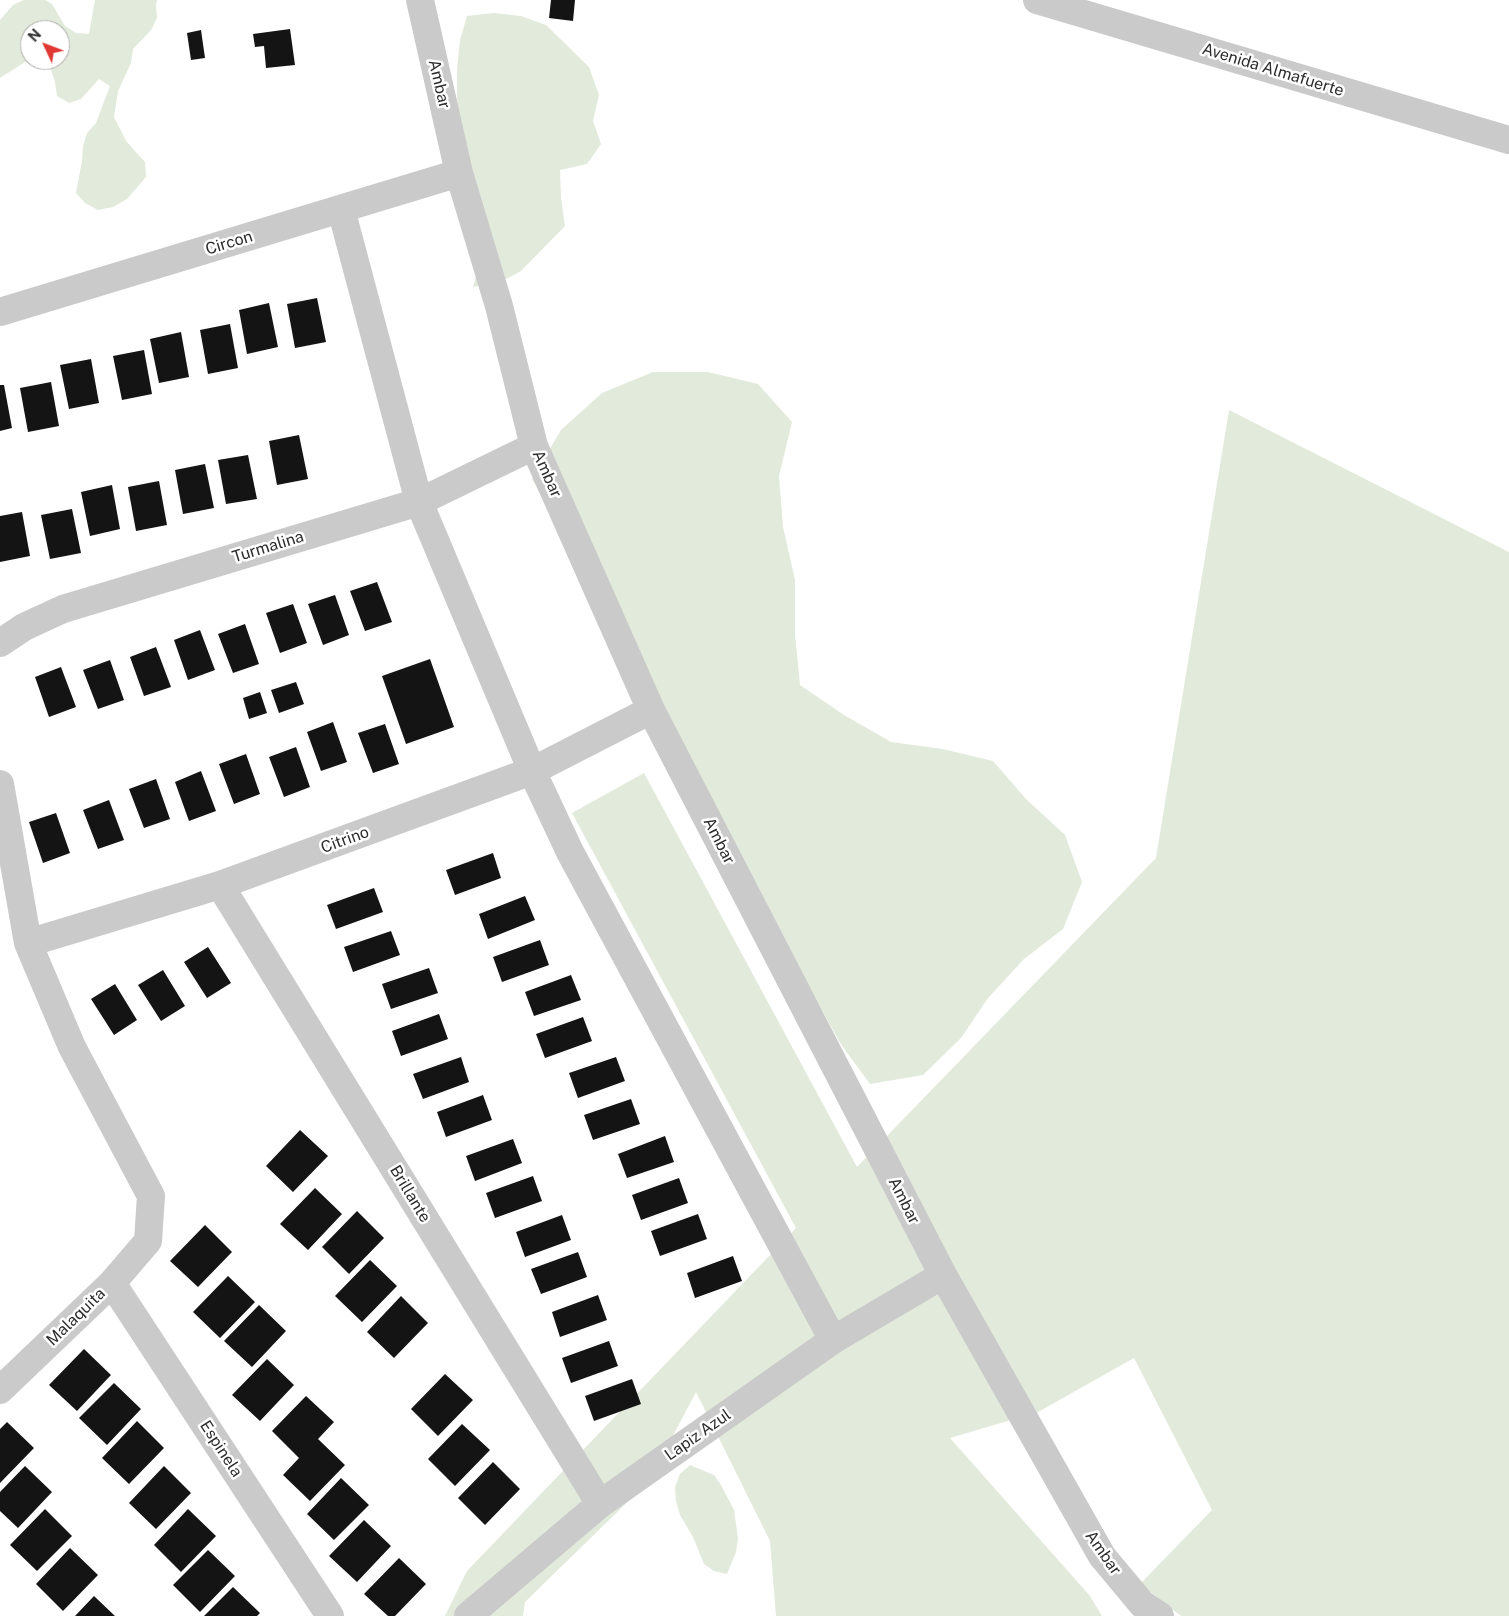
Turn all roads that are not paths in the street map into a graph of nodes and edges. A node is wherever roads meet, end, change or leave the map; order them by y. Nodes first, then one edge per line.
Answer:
1 (420, 0) edge
2 (1037, 0) edge
3 (1509, 140) edge
4 (459, 173) junction
5 (342, 209) junction
6 (0, 312) edge
7 (534, 446) junction
8 (419, 502) junction
9 (0, 643) edge
10 (651, 710) junction
11 (532, 771) junction
12 (0, 784) edge
13 (220, 885) junction
14 (28, 943) junction
15 (943, 1275) junction
16 (112, 1282) junction
17 (832, 1340) junction
18 (0, 1390) edge
19 (600, 1504) junction
20 (330, 1616) edge
21 (468, 1616) edge
22 (1160, 1616) edge

1 - 4 street, Ambar
2 - 3 street, Avenida Almafuerte
4 - 5 street, Circon
4 - 7 street, Ambar
5 - 6 street, Circon
5 - 8 street
7 - 8 street, Turmalina
7 - 10 street, Ambar
8 - 9 street, Turmalina
8 - 11 street
10 - 11 street, Citrino
10 - 15 street, Ambar
11 - 13 street, Citrino
11 - 17 street
12 - 14 street
13 - 14 street, Citrino
13 - 19 street, Brillante
14 - 16 street, Malaquita
15 - 17 street, Lapiz Azul
15 - 22 street, Ambar
16 - 18 street, Malaquita
16 - 20 street, Espinela
17 - 19 street, Lapiz Azul
19 - 21 street, Lapiz Azul

